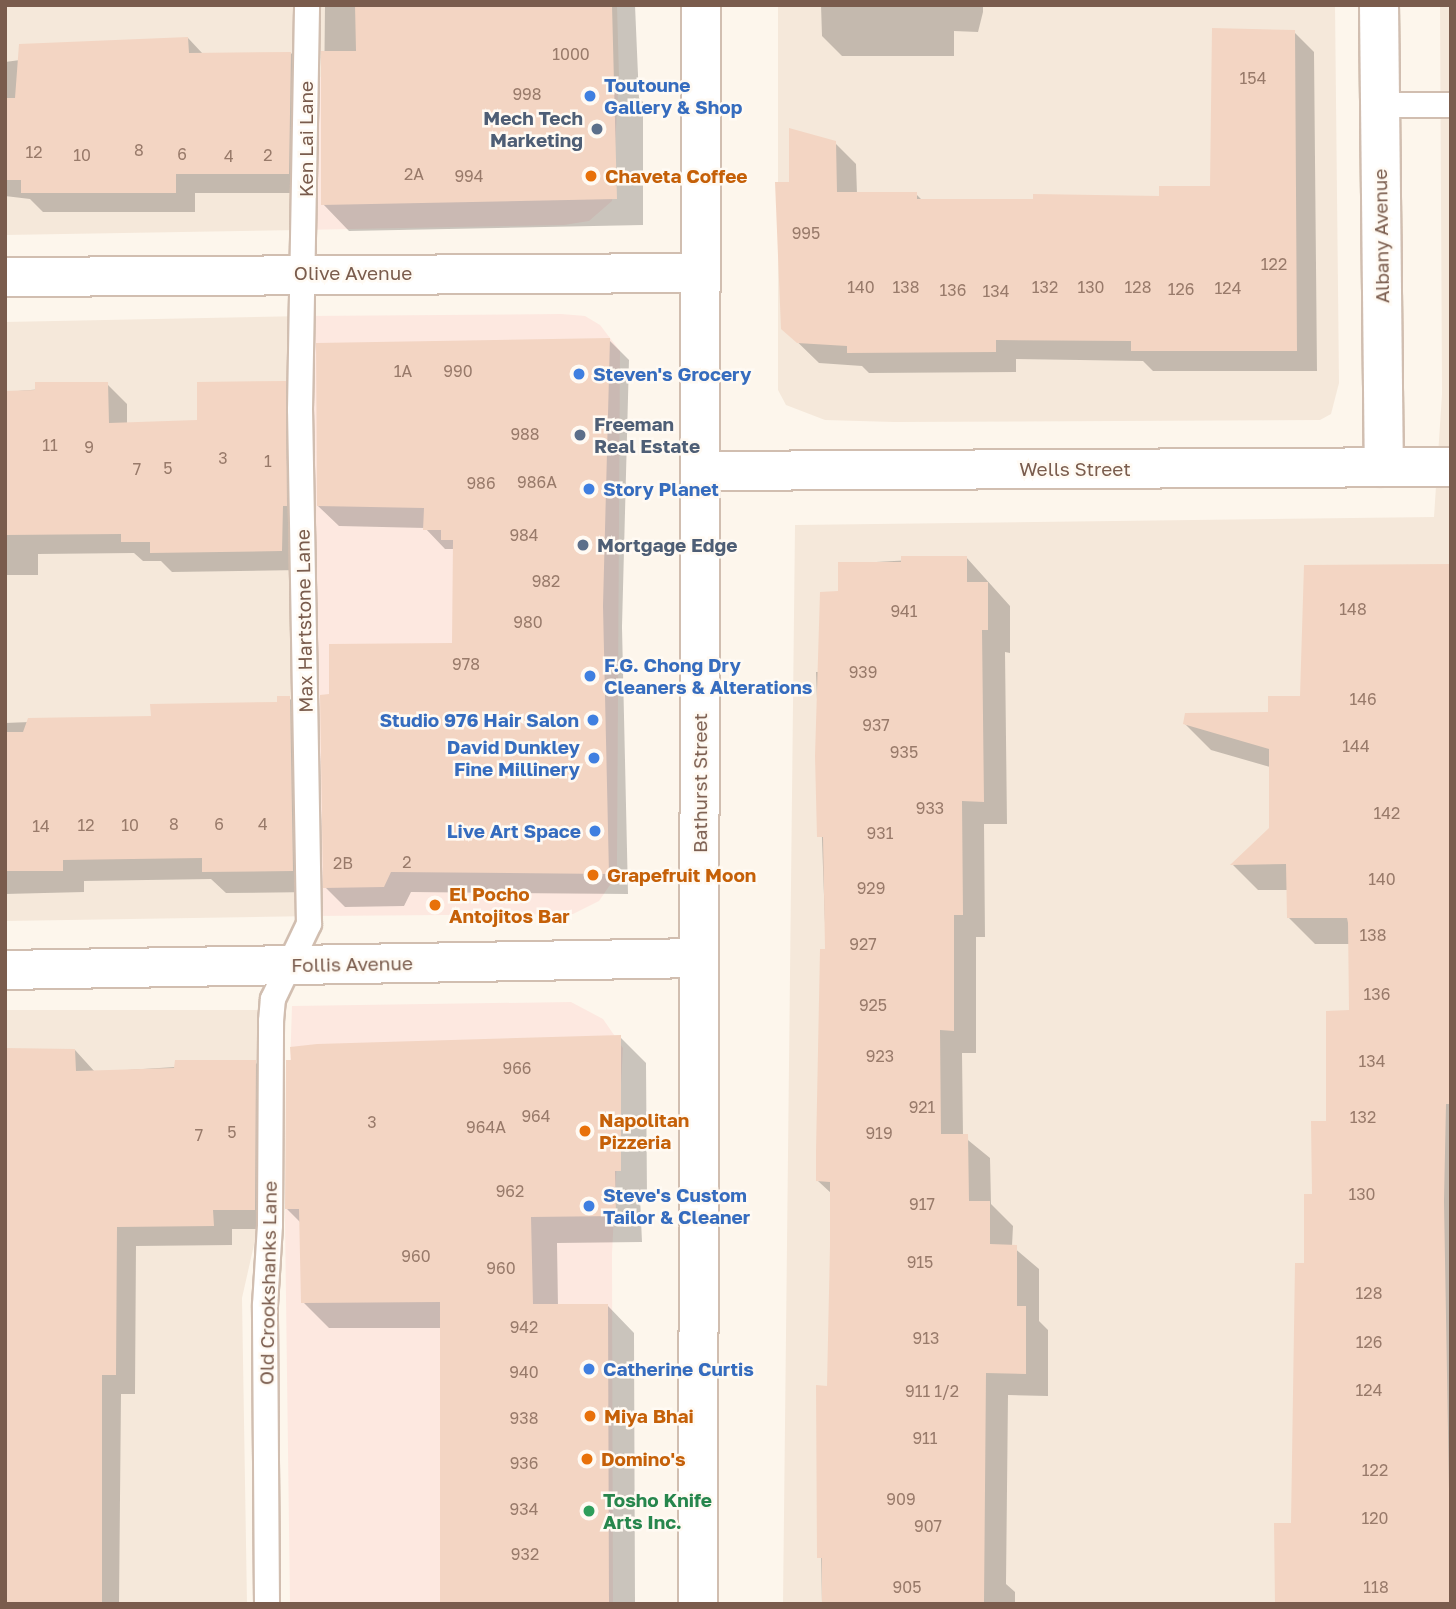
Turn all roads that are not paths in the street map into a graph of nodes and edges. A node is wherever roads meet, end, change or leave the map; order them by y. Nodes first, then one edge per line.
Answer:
1 (307, 5) edge
2 (701, 5) edge
3 (1379, 5) edge
4 (1379, 104) junction
5 (1451, 105) edge
6 (304, 272) junction
7 (701, 273) junction
8 (5, 277) edge
9 (1384, 467) junction
10 (1451, 467) edge
11 (700, 471) junction
12 (699, 958) junction
13 (290, 965) junction
14 (5, 970) edge
15 (267, 1604) edge
16 (698, 1604) edge

1 - 6 lane, Ken Lai Lane
2 - 7 street, Bathurst Street
3 - 4 street, Albany Avenue
4 - 5 lane
4 - 9 street, Albany Avenue
6 - 7 street, Olive Avenue
6 - 8 street, Olive Avenue
6 - 13 lane, Max Hartstone Lane
7 - 11 street, Bathurst Street
9 - 10 street, Wells Street
9 - 11 street, Wells Street
11 - 12 street, Bathurst Street
12 - 13 street, Follis Avenue
12 - 16 street, Bathurst Street
13 - 14 street, Follis Avenue
13 - 15 lane, Old Crookshanks Lane

